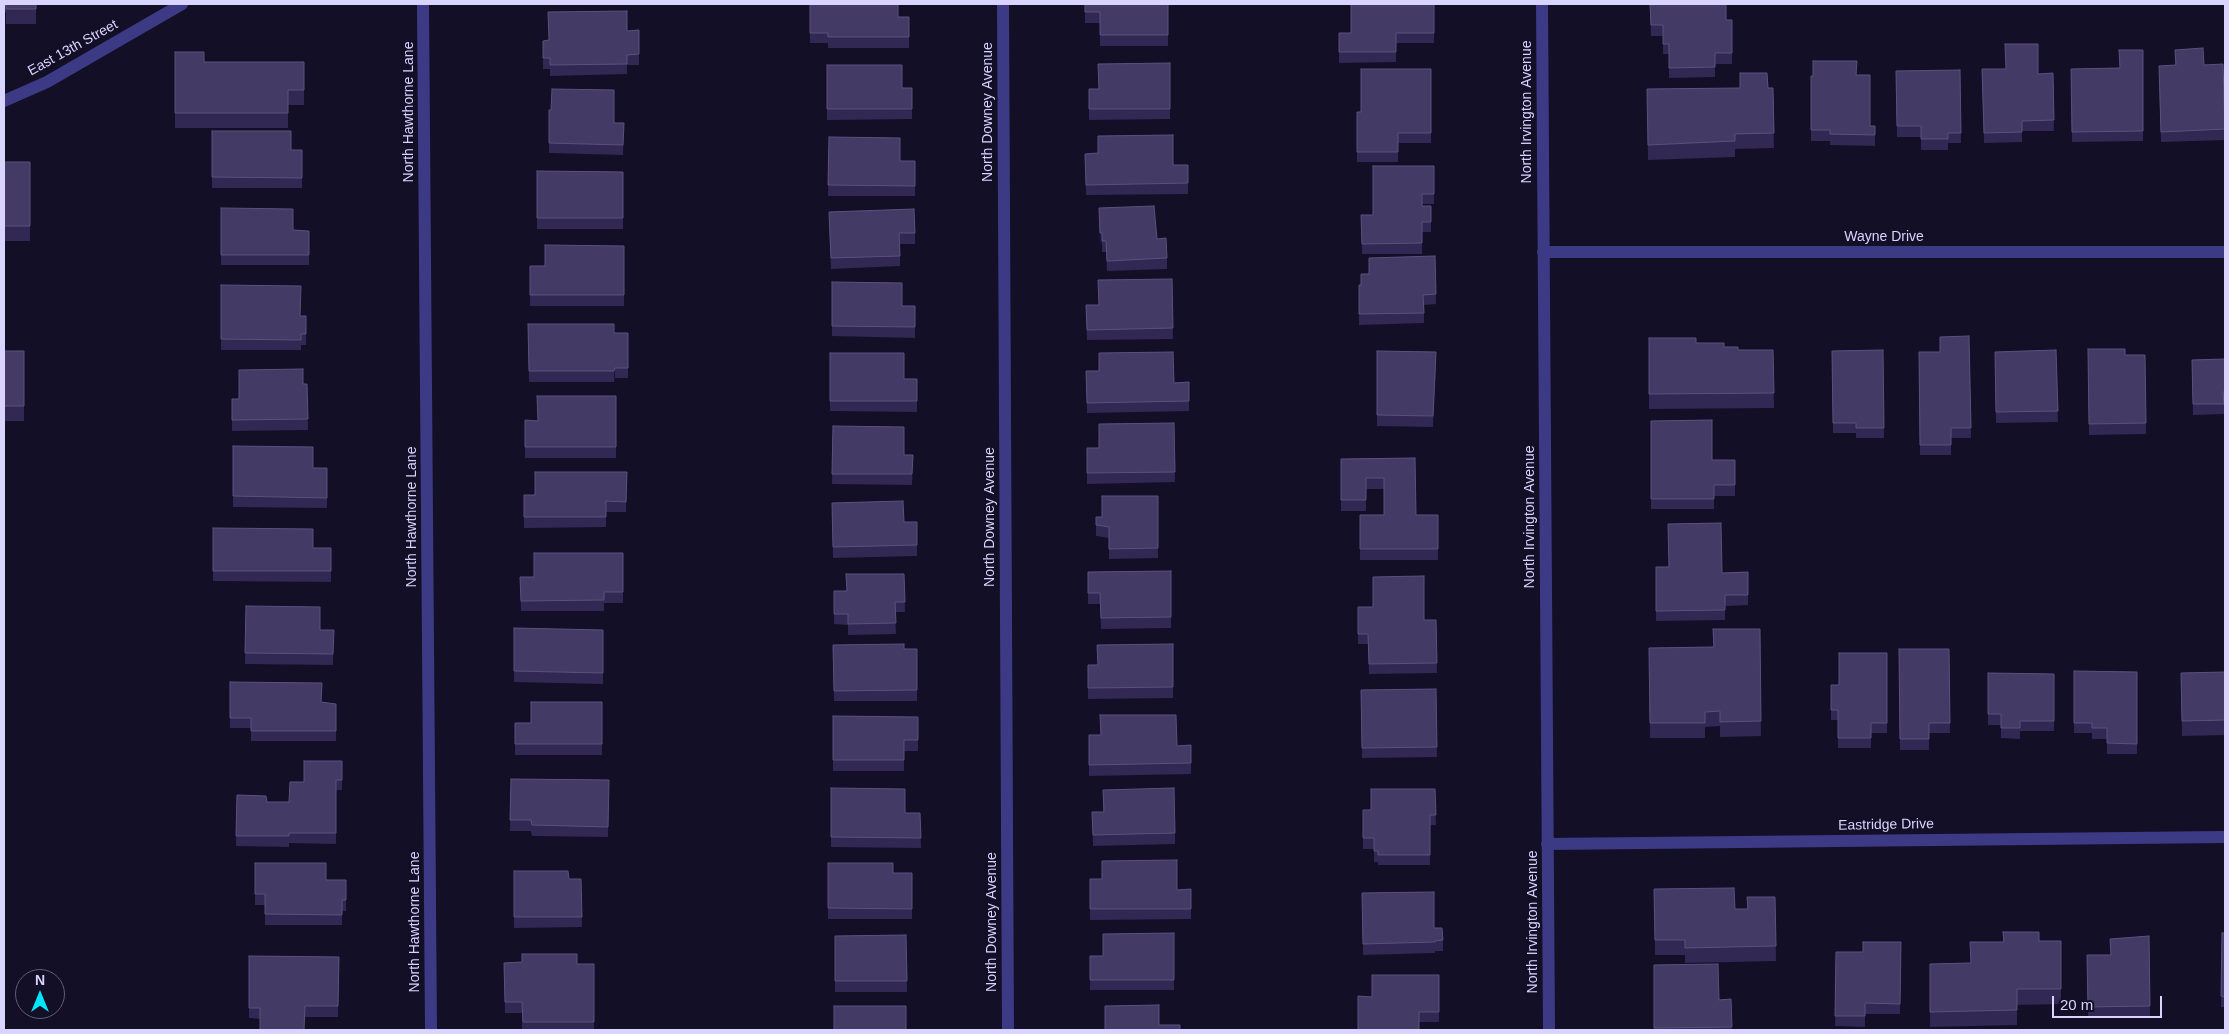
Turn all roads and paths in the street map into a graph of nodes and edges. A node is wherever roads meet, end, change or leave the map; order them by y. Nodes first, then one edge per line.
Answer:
1 (182, 4) edge
2 (423, 4) edge
3 (1003, 4) edge
4 (1542, 4) edge
5 (4, 101) edge
6 (1543, 252) junction
7 (2225, 252) edge
8 (2225, 837) edge
9 (1548, 844) junction
10 (430, 1030) edge
11 (1008, 1030) edge
12 (1549, 1030) edge

1 - 5 street, East 13th Street
2 - 10 street, North Hawthorne Lane
3 - 11 street, North Downey Avenue
4 - 6 street, North Irvington Avenue
6 - 7 street, Wayne Drive
6 - 9 street, North Irvington Avenue
8 - 9 street, Eastridge Drive
9 - 12 street, North Irvington Avenue

